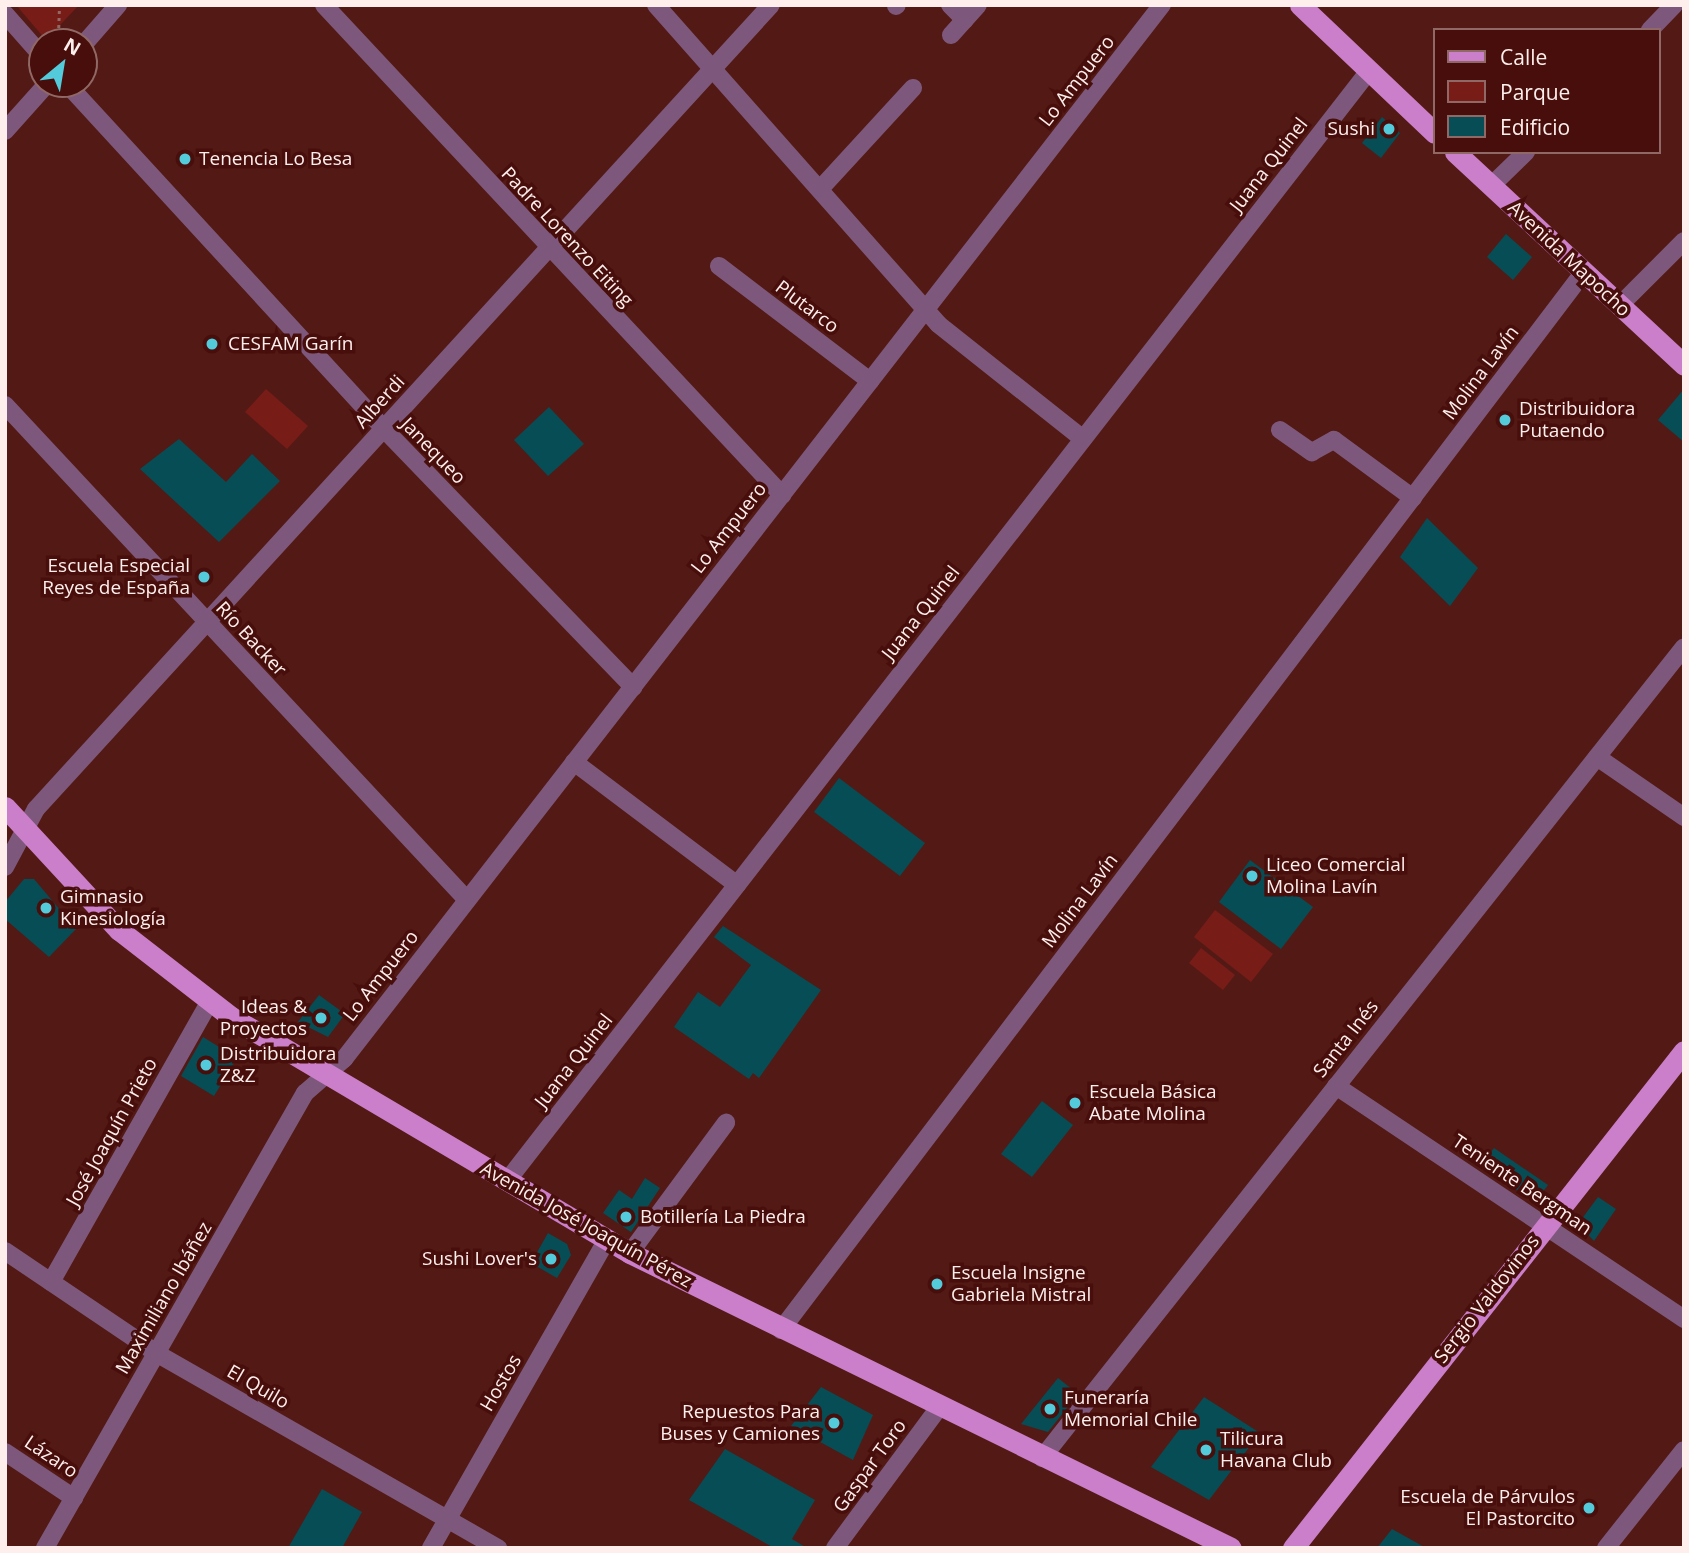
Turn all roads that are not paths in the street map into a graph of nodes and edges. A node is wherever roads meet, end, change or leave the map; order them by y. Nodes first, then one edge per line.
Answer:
1 (118, 5) edge
2 (324, 5) edge
3 (656, 5) edge
4 (771, 5) edge
5 (950, 5) edge
6 (978, 5) edge
7 (1162, 5) edge
8 (1300, 5) edge
9 (1674, 5) edge
10 (5, 14) edge
11 (965, 20) junction
12 (98, 28) edge
13 (1652, 28) edge
14 (951, 35) dead end
15 (28, 40) edge
16 (713, 69) junction
17 (1369, 71) junction
18 (913, 88) dead end
19 (34, 98) edge
20 (80, 98) edge
21 (5, 131) edge
22 (1434, 132) edge
23 (1457, 154) edge
24 (1524, 154) edge
25 (1492, 186) junction
26 (821, 188) junction
27 (1684, 242) edge
28 (548, 249) junction
29 (719, 266) dead end
30 (1583, 273) junction
31 (1619, 306) junction
32 (927, 308) junction
33 (1684, 365) edge
34 (870, 381) junction
35 (5, 405) edge
36 (384, 429) junction
37 (1280, 430) dead end
38 (1083, 439) junction
39 (782, 495) junction
40 (1413, 498) junction
41 (208, 623) junction
42 (1684, 646) edge
43 (633, 687) junction
44 (1597, 757) junction
45 (574, 762) junction
46 (5, 807) edge
47 (1684, 817) edge
48 (26, 830) junction
49 (5, 867) edge
50 (737, 885) junction
51 (467, 900) junction
52 (209, 1003) junction
53 (1684, 1051) edge
54 (325, 1074) junction
55 (1336, 1086) junction
56 (726, 1123) dead end
57 (507, 1181) junction
58 (1546, 1225) junction
59 (607, 1240) junction
60 (5, 1251) edge
61 (630, 1253) junction
62 (51, 1282) junction
63 (1684, 1320) edge
64 (781, 1330) junction
65 (156, 1353) junction
66 (938, 1409) junction
67 (1684, 1450) edge
68 (5, 1452) edge
69 (1042, 1458) junction
70 (74, 1498) junction
71 (447, 1519) junction
72 (45, 1548) edge
73 (431, 1548) edge
74 (498, 1548) edge
75 (835, 1548) edge
76 (1231, 1548) edge
77 (1293, 1548) edge
78 (1606, 1548) edge

1 - 12 street
2 - 28 street, Padre Lorenzo Eiting
3 - 16 street
4 - 16 street, Alberdi
5 - 11 street
6 - 11 street
7 - 32 street, Lo Ampuero
8 - 17 main road
9 - 13 street
10 - 15 street
11 - 14 street
16 - 26 street
16 - 28 street, Alberdi
17 - 22 main road
17 - 38 street, Juana Quinel
18 - 26 street
19 - 21 street
20 - 36 street, Janequeo
23 - 25 main road, Avenida Mapocho
24 - 25 street
25 - 30 main road, Avenida Mapocho
26 - 32 street
27 - 31 street
28 - 36 street, Alberdi
28 - 39 street, Padre Lorenzo Eiting
29 - 34 street, Plutarco
30 - 31 main road, Avenida Mapocho
30 - 40 street, Molina Lavín
31 - 33 main road, Avenida Mapocho
32 - 34 street, Lo Ampuero
32 - 38 street
34 - 39 street, Lo Ampuero
35 - 41 street, Río Backer
36 - 41 street, Alberdi
36 - 43 street, Janequeo
37 - 40 street
38 - 50 street, Juana Quinel
39 - 43 street, Lo Ampuero
40 - 64 street, Molina Lavín
41 - 48 street, Alberdi
41 - 51 street, Río Backer
42 - 44 street, Santa Inés
43 - 45 street, Lo Ampuero
44 - 47 street
44 - 55 street, Santa Inés
45 - 50 street
45 - 51 street, Lo Ampuero
46 - 48 main road, Avenida José Joaquín Pérez
48 - 49 street, Alberdi
48 - 52 main road, Avenida José Joaquín Pérez
50 - 57 street, Juana Quinel
51 - 54 street, Lo Ampuero
52 - 54 main road, Avenida José Joaquín Pérez
52 - 62 street, José Joaquín Prieto
53 - 58 main road, Sergio Valdovinos
54 - 57 main road, Avenida José Joaquín Pérez
54 - 65 street, Maximiliano Ibáñez
55 - 58 street, Teniente Bergman
55 - 69 street, Santa Inés
56 - 61 street
57 - 59 main road, Avenida José Joaquín Pérez
58 - 63 street, Teniente Bergman
58 - 77 main road, Sergio Valdovinos
59 - 61 main road, Avenida José Joaquín Pérez
59 - 71 street, Hostos
60 - 62 street, El Quilo
61 - 64 main road, Avenida José Joaquín Pérez
62 - 65 street, El Quilo
64 - 66 main road, Avenida José Joaquín Pérez
65 - 70 street, Maximiliano Ibáñez
65 - 71 street, El Quilo
66 - 69 main road, Avenida José Joaquín Pérez
66 - 75 street, Gaspar Toro
67 - 78 street
68 - 70 street, Lázaro
69 - 76 main road, Avenida José Joaquín Pérez
70 - 72 street, Maximiliano Ibáñez
71 - 73 street, Hostos
71 - 74 street, El Quilo

